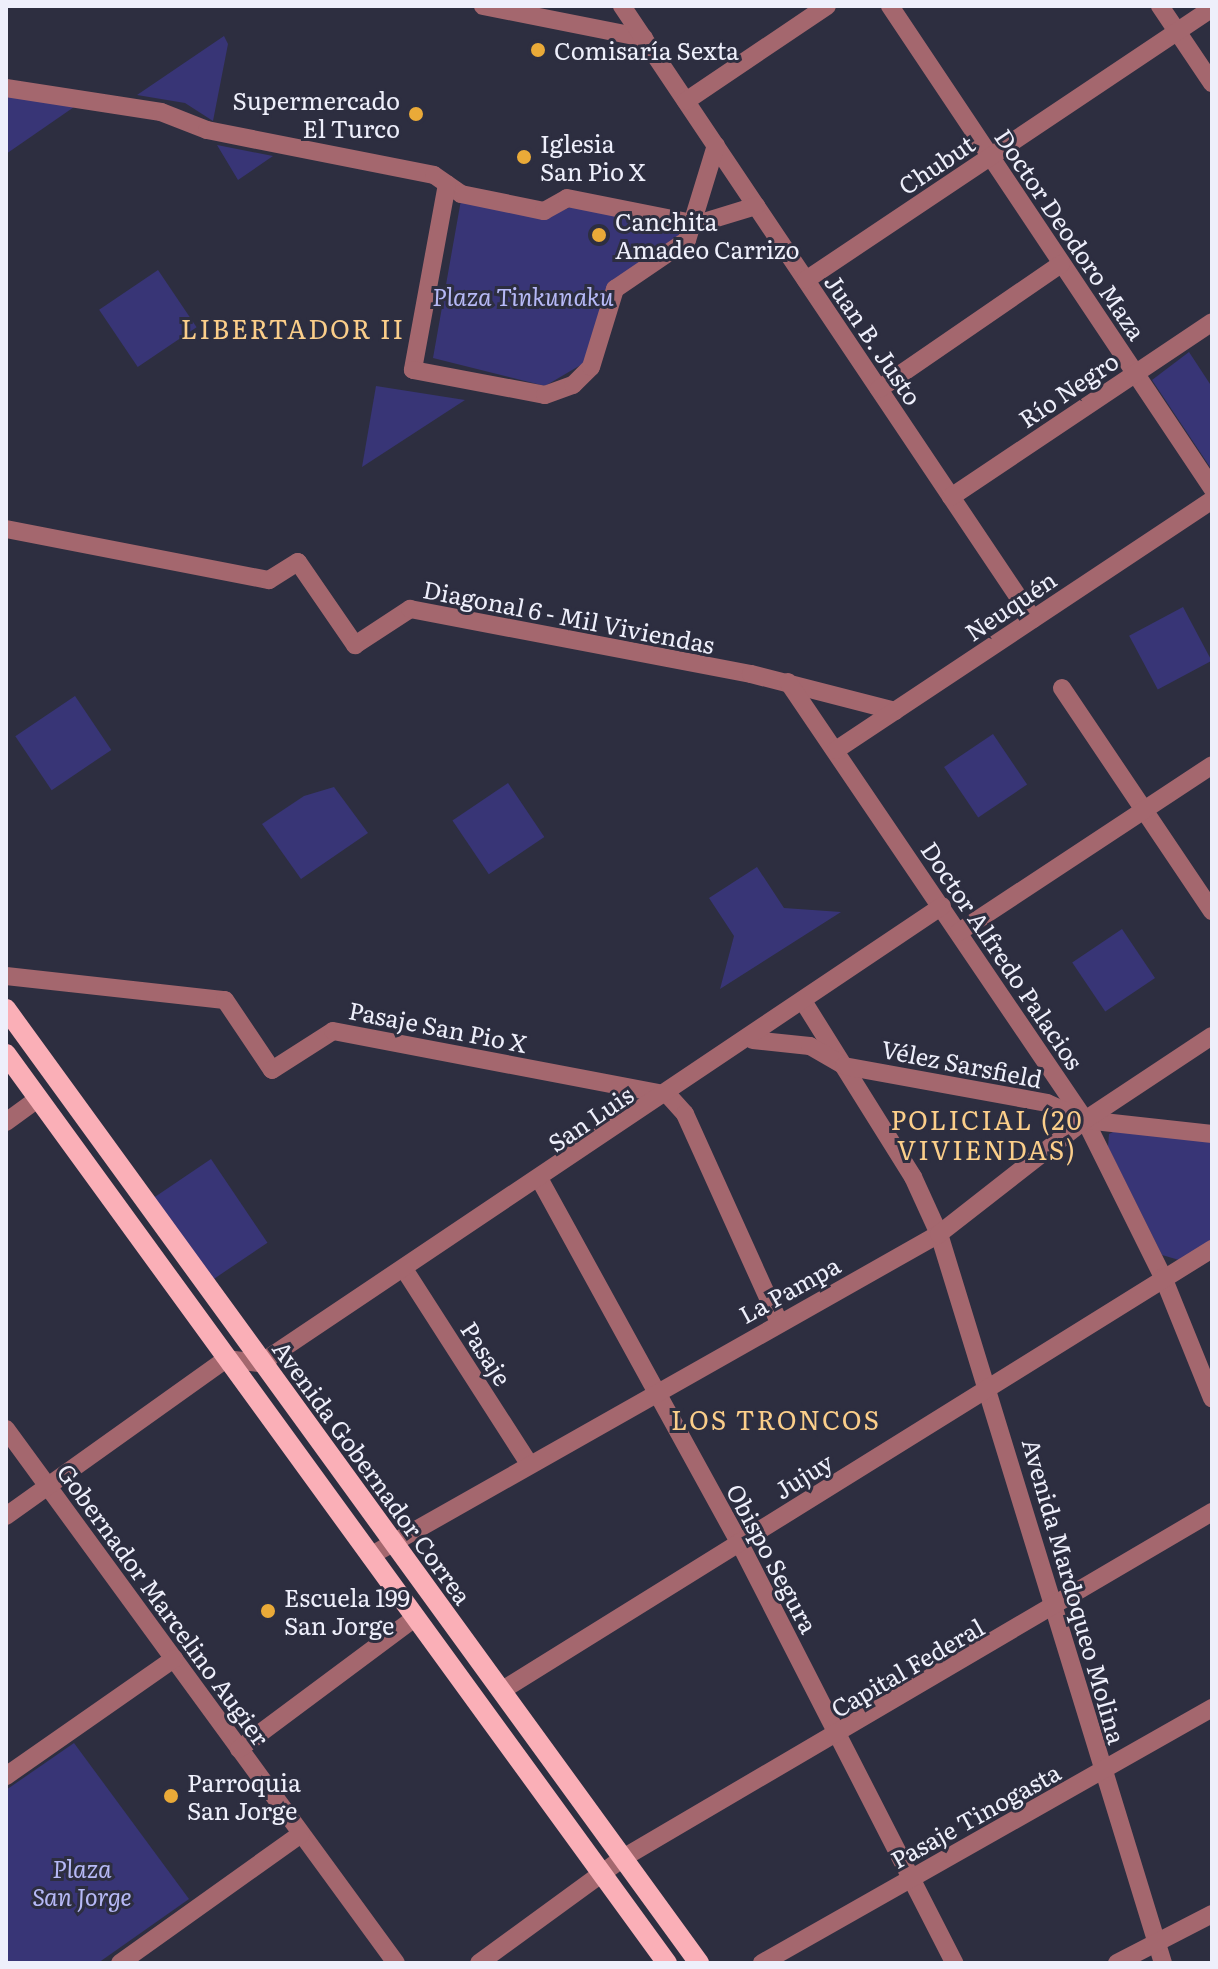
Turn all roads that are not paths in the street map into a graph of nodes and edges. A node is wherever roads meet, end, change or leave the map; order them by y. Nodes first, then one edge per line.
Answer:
1 (483, 6) edge
2 (622, 6) edge
3 (827, 6) edge
4 (890, 6) edge
5 (1160, 6) edge
6 (1212, 8) edge
7 (1177, 31) junction
8 (644, 38) junction
9 (1212, 83) edge
10 (6, 88) edge
11 (686, 101) junction
12 (716, 145) junction
13 (990, 157) junction
14 (447, 184) junction
15 (756, 206) junction
16 (697, 224) junction
17 (1061, 264) junction
18 (806, 280) junction
19 (1212, 322) edge
20 (1135, 373) junction
21 (879, 389) junction
22 (1212, 488) edge
23 (951, 497) junction
24 (1212, 500) edge
25 (6, 529) edge
26 (1033, 619) junction
27 (788, 682) junction
28 (1062, 688) dead end
29 (895, 711) junction
30 (836, 750) junction
31 (1212, 765) edge
32 (1144, 810) junction
33 (942, 906) junction
34 (1212, 911) edge
35 (959, 932) junction
36 (6, 976) edge
37 (803, 1001) junction
38 (6, 1009) edge
39 (1212, 1036) edge
40 (753, 1040) junction
41 (6, 1054) edge
42 (844, 1066) junction
43 (668, 1095) junction
44 (38, 1099) junction
45 (1085, 1120) junction
46 (6, 1122) edge
47 (1212, 1134) edge
48 (540, 1180) junction
49 (939, 1234) junction
50 (1212, 1249) edge
51 (404, 1269) junction
52 (1163, 1277) junction
53 (779, 1322) junction
54 (226, 1359) junction
55 (261, 1363) junction
56 (991, 1388) junction
57 (657, 1390) junction
58 (1212, 1398) edge
59 (6, 1429) edge
60 (528, 1462) junction
61 (48, 1486) junction
62 (1212, 1512) edge
63 (6, 1516) edge
64 (390, 1540) junction
65 (739, 1542) junction
66 (370, 1556) junction
67 (1055, 1610) junction
68 (415, 1618) junction
69 (174, 1659) junction
70 (501, 1691) junction
71 (1212, 1708) edge
72 (837, 1734) junction
73 (239, 1749) junction
74 (1102, 1772) junction
75 (6, 1776) edge
76 (301, 1834) junction
77 (623, 1858) junction
78 (602, 1873) junction
79 (911, 1877) junction
80 (1212, 1914) edge
81 (1155, 1944) junction
82 (123, 1962) edge
83 (396, 1963) edge
84 (479, 1963) edge
85 (667, 1963) edge
86 (699, 1963) edge
87 (762, 1963) edge
88 (954, 1963) edge
89 (1117, 1963) edge
90 (1163, 1963) edge

1 - 8 street
2 - 8 street, Juan B. Justo
3 - 11 street
4 - 13 street, Doctor Deodoro Maza
5 - 7 street
6 - 7 street, Chubut
7 - 9 street
7 - 13 street, Chubut
8 - 11 street, Juan B. Justo
10 - 14 street
11 - 12 street, Juan B. Justo
12 - 15 street, Juan B. Justo
12 - 16 street
13 - 17 street, Doctor Deodoro Maza
13 - 18 street, Chubut
14 - 16 street
14 - 16 street
15 - 16 street
15 - 18 street, Juan B. Justo
17 - 20 street, Doctor Deodoro Maza
17 - 21 street
18 - 21 street, Juan B. Justo
19 - 20 street, Río Negro
20 - 22 street, Doctor Deodoro Maza
20 - 23 street, Río Negro
21 - 23 street, Juan B. Justo
23 - 26 street, Juan B. Justo
24 - 26 street, Neuquén
25 - 27 street, Diagonal 6 - Mil Viviendas
26 - 29 street, Neuquén
27 - 29 street, Diagonal 6 - Mil Viviendas
27 - 30 street, Doctor Alfredo Palacios
28 - 32 street
29 - 30 street, Neuquén
30 - 33 street, Doctor Alfredo Palacios
31 - 32 street
32 - 34 street
32 - 35 street
33 - 35 street, Doctor Alfredo Palacios
33 - 37 street, San Luis
35 - 45 street, Doctor Alfredo Palacios
36 - 43 street, Pasaje San Pio X
37 - 40 street, San Luis
37 - 42 street, Avenida Mardoqueo Molina
38 - 55 main road, Avenida Gobernador Correa
39 - 45 street, La Pampa
40 - 42 street, Vélez Sarsfield
40 - 43 street, San Luis
41 - 44 main road
42 - 45 street, Vélez Sarsfield
42 - 49 street, Avenida Mardoqueo Molina
43 - 48 street, San Luis
43 - 53 street
44 - 46 street
44 - 54 main road
45 - 47 street, Vélez Sarsfield
45 - 49 street, La Pampa
45 - 52 street, Doctor Alfredo Palacios
48 - 51 street, San Luis
48 - 57 street, Obispo Segura
49 - 53 street, La Pampa
49 - 56 street, Avenida Mardoqueo Molina
50 - 52 street, Jujuy
51 - 55 street, San Luis
51 - 60 street, Pasaje
52 - 56 street, Jujuy
52 - 58 street, Doctor Alfredo Palacios
53 - 57 street, La Pampa
54 - 55 street
54 - 61 street
54 - 66 main road
55 - 64 main road, Avenida Gobernador Correa
56 - 65 street, Jujuy
56 - 67 street, Avenida Mardoqueo Molina
57 - 60 street, La Pampa
57 - 65 street, Obispo Segura
59 - 61 street, Gobernador Marcelino Augier
60 - 64 street, La Pampa
61 - 63 street
61 - 69 street, Gobernador Marcelino Augier
62 - 67 street, Capital Federal
64 - 66 street, La Pampa
64 - 70 main road, Avenida Gobernador Correa
65 - 70 street, Jujuy
65 - 72 street, Obispo Segura
66 - 68 main road
67 - 72 street, Capital Federal
67 - 74 street, Avenida Mardoqueo Molina
68 - 73 street
68 - 78 main road
69 - 73 street, Gobernador Marcelino Augier
69 - 75 street
70 - 77 main road, Avenida Gobernador Correa
71 - 74 street, Pasaje Tinogasta
72 - 77 street, Capital Federal
72 - 79 street, Obispo Segura
73 - 76 street, Gobernador Marcelino Augier
74 - 79 street, Pasaje Tinogasta
74 - 81 street, Avenida Mardoqueo Molina
76 - 82 street
76 - 83 street, Gobernador Marcelino Augier
77 - 78 street, Capital Federal
77 - 86 main road, Avenida Gobernador Correa
78 - 84 street, Capital Federal
78 - 85 main road
79 - 87 street, Pasaje Tinogasta
79 - 88 street, Obispo Segura
80 - 81 street
81 - 89 street
81 - 90 street, Avenida Mardoqueo Molina

